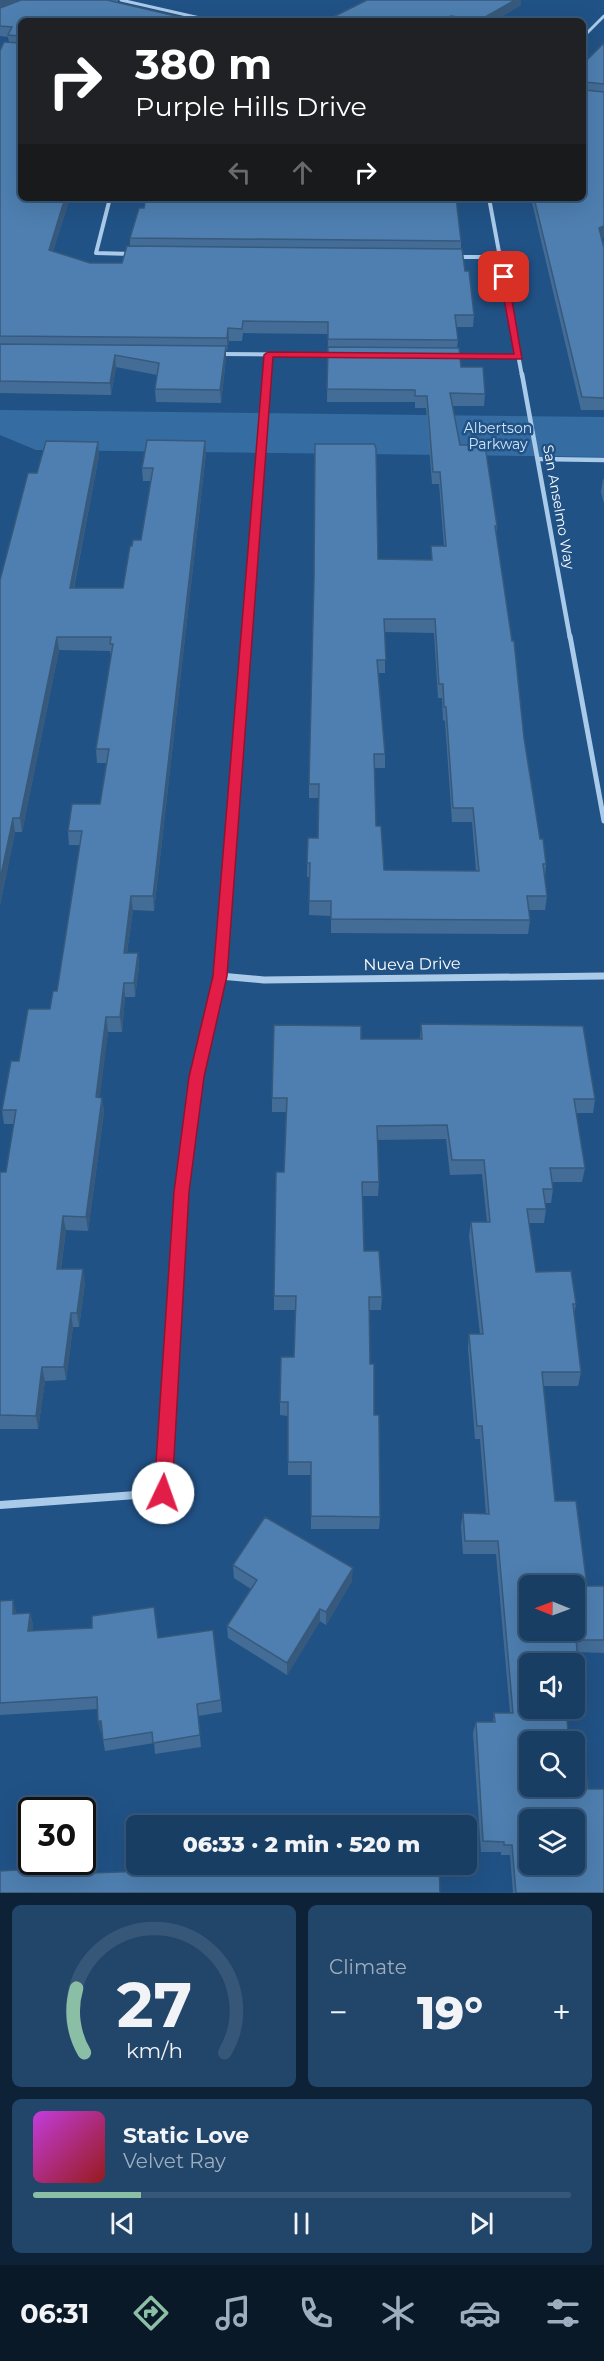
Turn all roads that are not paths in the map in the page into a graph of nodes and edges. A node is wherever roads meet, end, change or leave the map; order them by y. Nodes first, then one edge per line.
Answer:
1 (121, 0) edge
2 (604, 16) edge
3 (200, 18) edge
4 (586, 34) edge
5 (109, 201) edge
6 (490, 201) edge
7 (143, 254) edge
8 (448, 257) edge
9 (500, 257) junction
10 (210, 354) edge
11 (268, 355) junction
12 (338, 355) edge
13 (453, 356) edge
14 (519, 357) junction
15 (538, 459) junction
16 (604, 460) edge
17 (604, 822) edge
18 (220, 976) junction
19 (604, 976) edge
20 (0, 1505) edge

1 - 3 street
2 - 4 street
5 - 7 street
6 - 9 street, San Anselmo Way
8 - 9 street
9 - 14 street, San Anselmo Way
10 - 11 street
11 - 12 street
11 - 18 street
13 - 14 street
14 - 15 street, San Anselmo Way
15 - 16 street
15 - 17 street, San Anselmo Way
18 - 19 street, Nueva Drive
18 - 20 street

